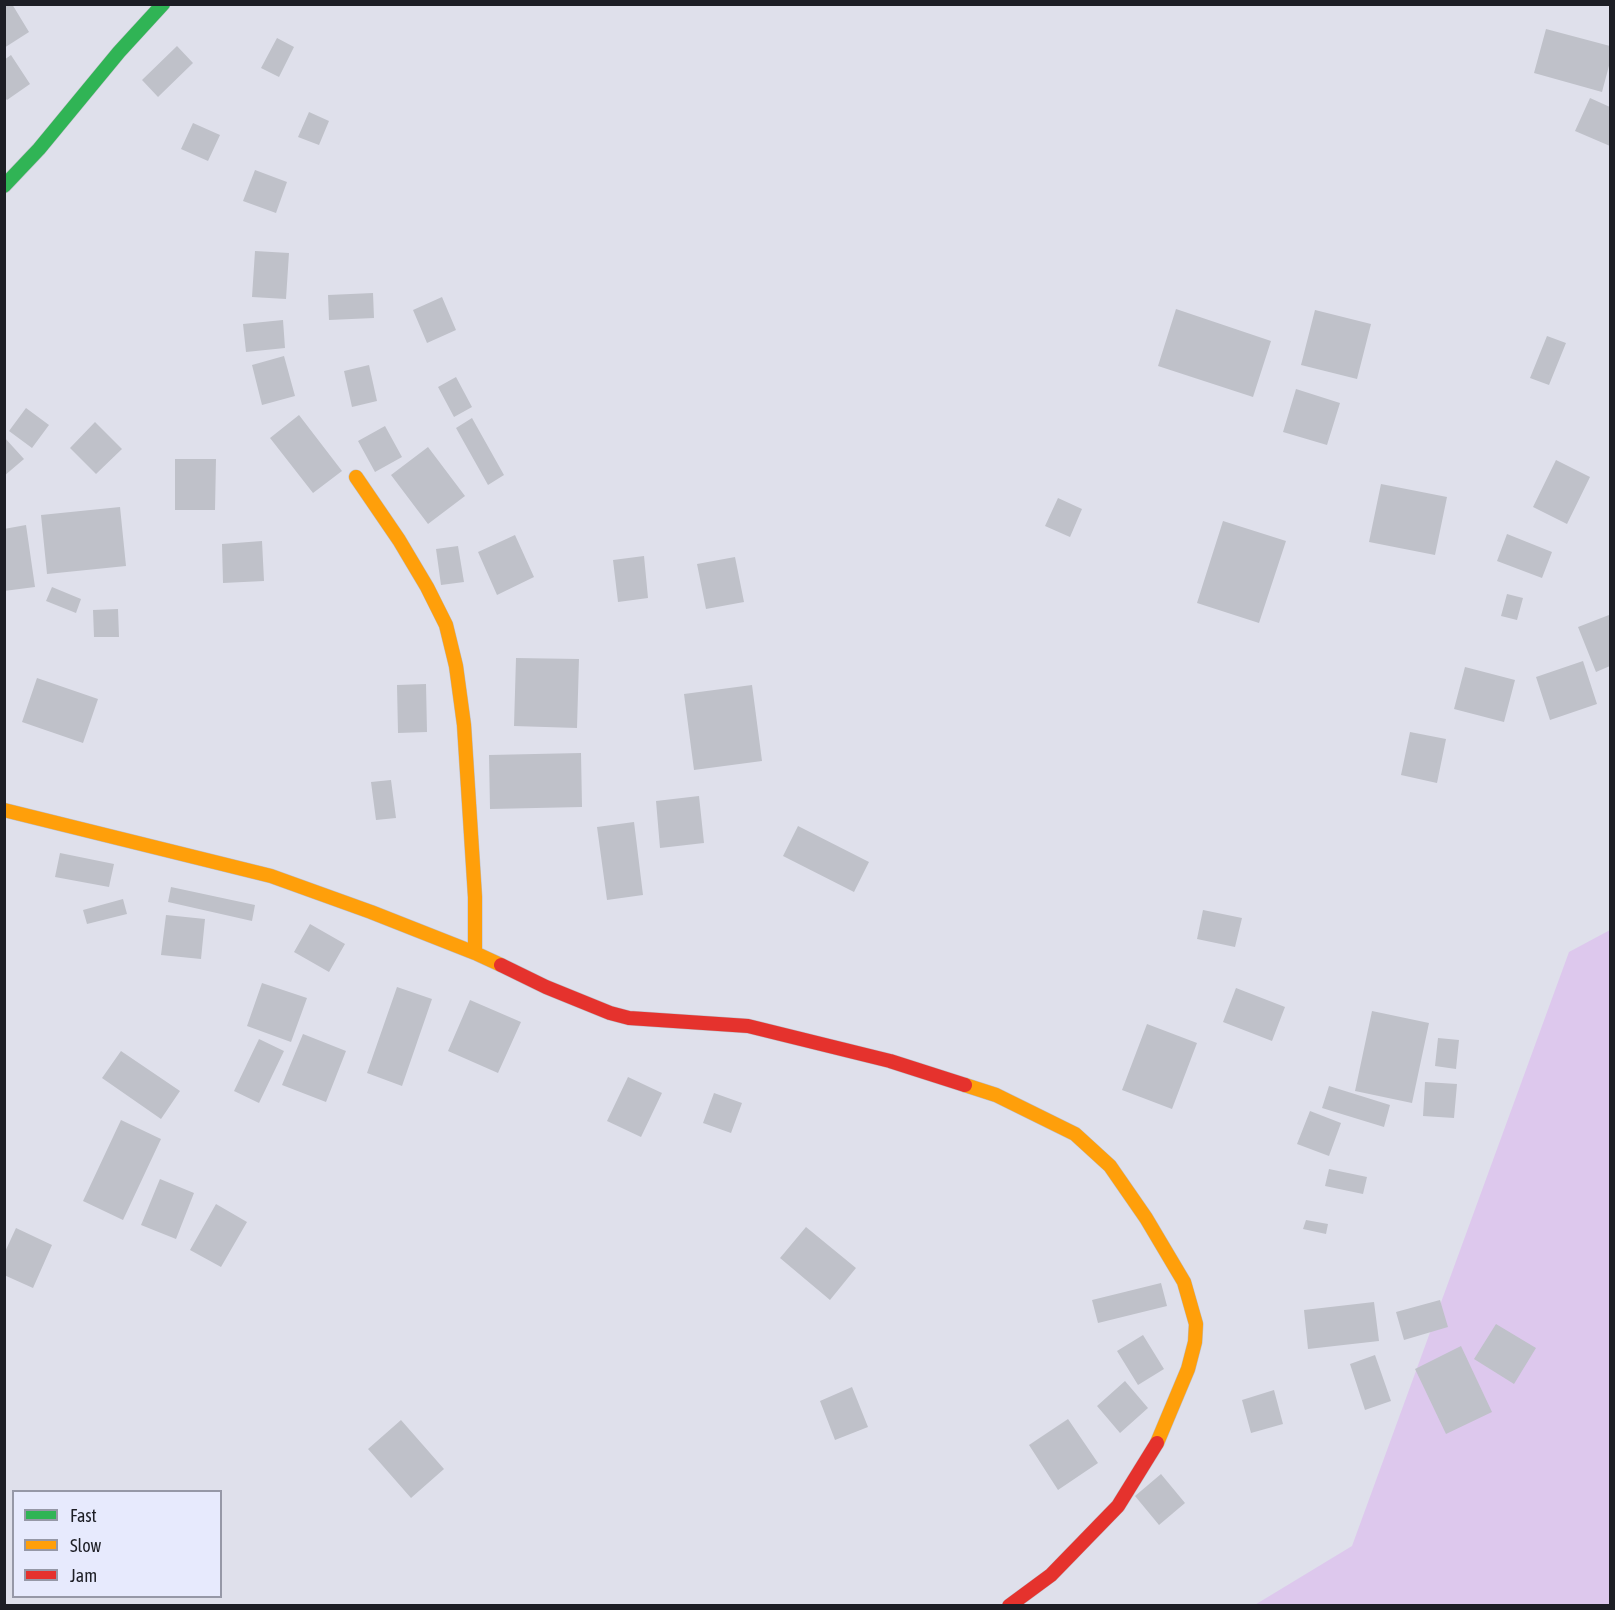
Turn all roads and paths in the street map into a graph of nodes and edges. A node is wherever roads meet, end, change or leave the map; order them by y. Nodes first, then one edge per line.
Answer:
1 (163, 4) edge
2 (4, 186) edge
3 (356, 477) dead end
4 (4, 810) edge
5 (475, 953) junction
6 (1009, 1605) edge

1 - 2 street
3 - 5 street
4 - 5 street
5 - 6 street

